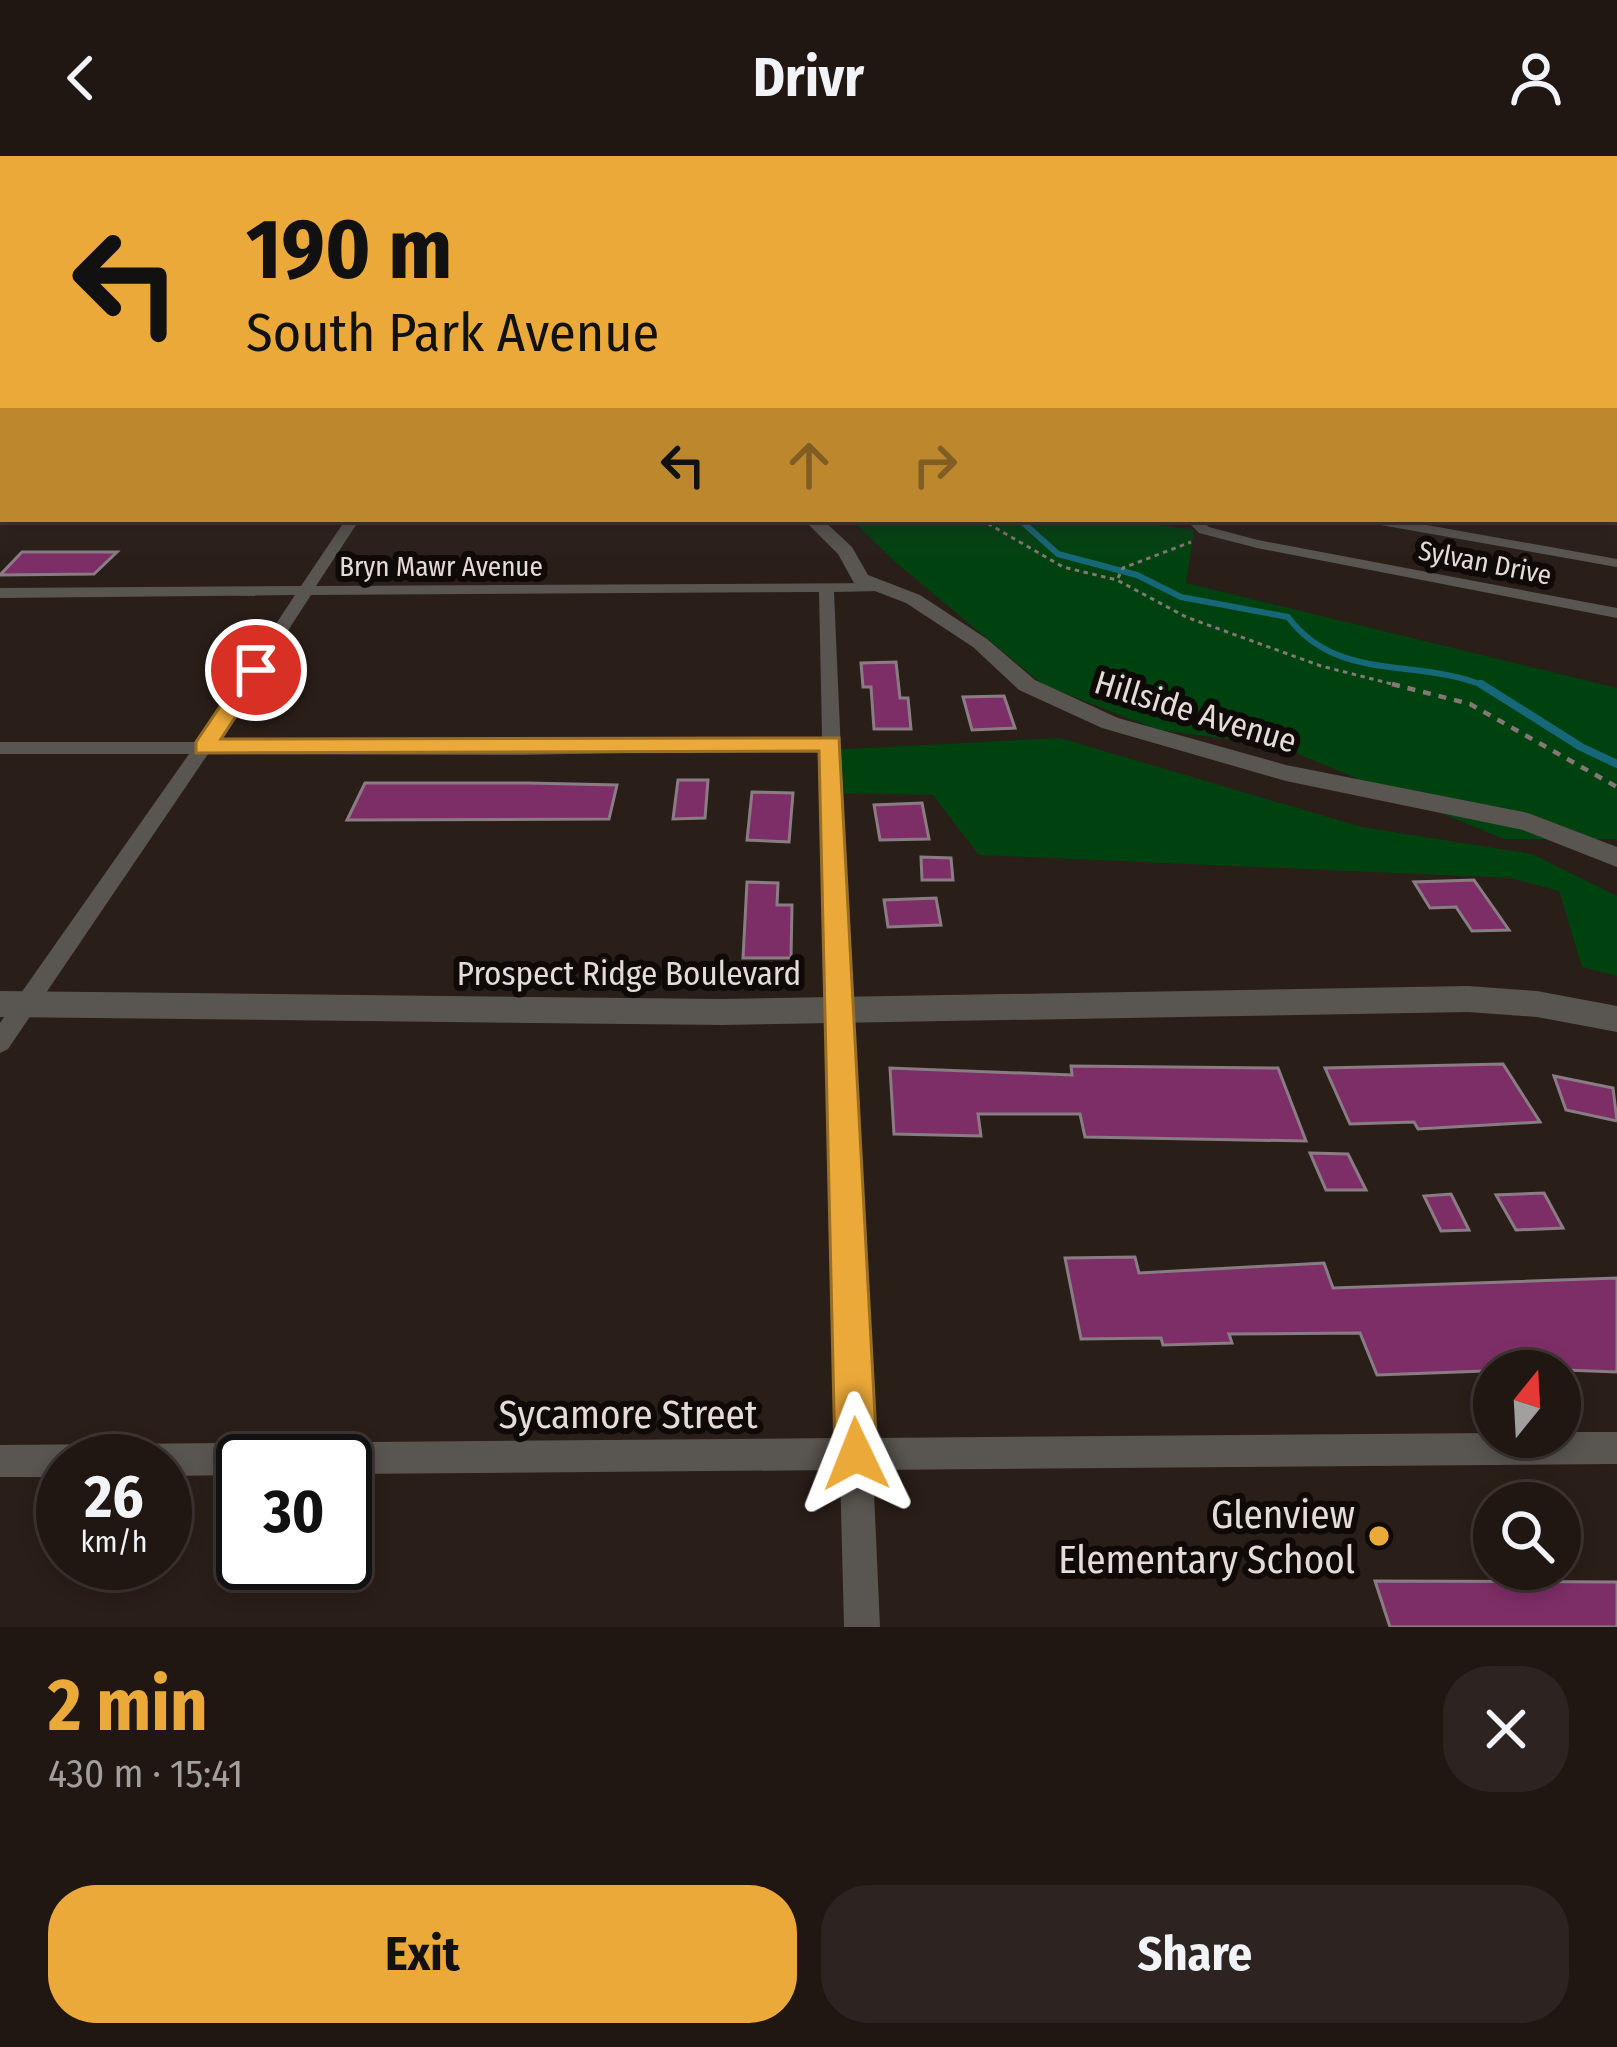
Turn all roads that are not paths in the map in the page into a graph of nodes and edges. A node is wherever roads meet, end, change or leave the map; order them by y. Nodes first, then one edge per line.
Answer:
1 (351, 522) edge
2 (815, 522) edge
3 (1387, 522) edge
4 (1203, 528) edge
5 (1617, 563) edge
6 (882, 587) junction
7 (826, 590) junction
8 (307, 592) junction
9 (0, 593) edge
10 (1617, 613) edge
11 (831, 743) junction
12 (204, 747) junction
13 (0, 748) edge
14 (1617, 857) edge
15 (12, 1004) edge
16 (841, 1009) junction
17 (1617, 1019) edge
18 (0, 1042) edge
19 (1617, 1448) edge
20 (856, 1454) junction
21 (0, 1461) edge
22 (862, 1627) edge

1 - 8 street
2 - 6 street, Hillside Avenue
3 - 5 lane
4 - 10 street, Sylvan Drive
6 - 7 street, Bryn Mawr Avenue
6 - 14 street, Hillside Avenue
7 - 8 street, Bryn Mawr Avenue
7 - 11 street
8 - 9 street, Bryn Mawr Avenue
8 - 12 street
11 - 12 street
11 - 16 street
12 - 13 street
12 - 15 street
15 - 16 street, Prospect Ridge Boulevard
15 - 18 street
16 - 17 street, Prospect Ridge Boulevard
16 - 20 street
19 - 20 street, Sycamore Street
20 - 21 street, Sycamore Street
20 - 22 street

